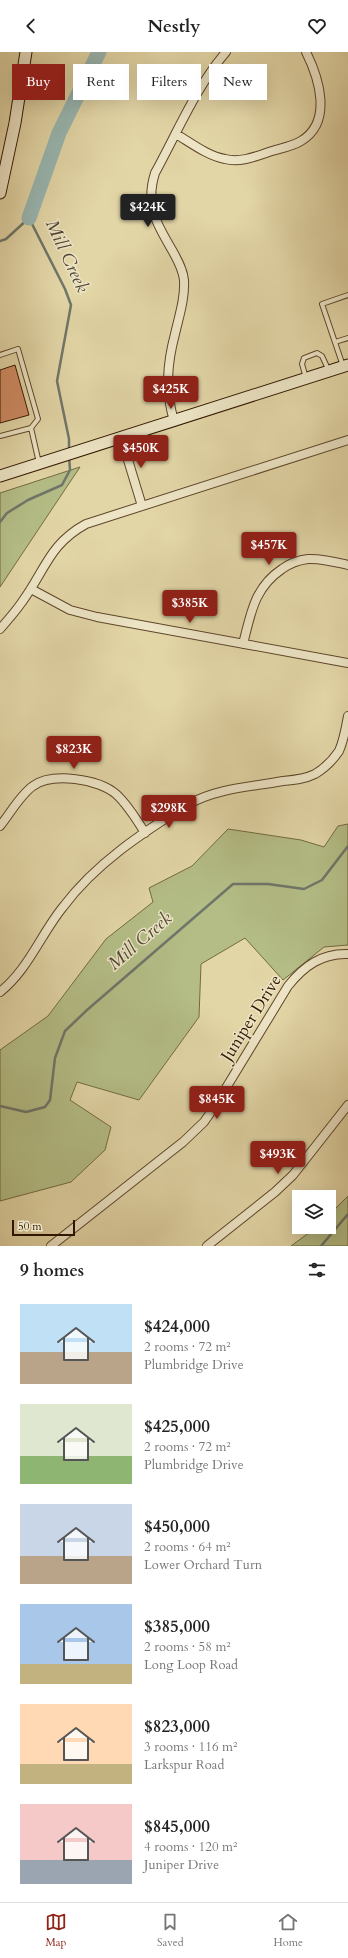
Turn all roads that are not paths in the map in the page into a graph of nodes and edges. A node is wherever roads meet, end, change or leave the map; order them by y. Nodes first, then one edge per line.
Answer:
1 (26, 52) edge
2 (226, 52) edge
3 (306, 52) edge
4 (176, 134) junction
5 (0, 193) edge
6 (348, 295) edge
7 (348, 338) edge
8 (335, 342) junction
9 (0, 355) edge
10 (346, 366) edge
11 (329, 371) junction
12 (306, 379) junction
13 (174, 421) junction
14 (31, 428) junction
15 (0, 436) edge
16 (121, 437) junction
17 (348, 440) edge
18 (40, 463) junction
19 (0, 476) edge
20 (142, 506) junction
21 (348, 565) edge
22 (31, 589) junction
23 (0, 629) edge
24 (243, 644) junction
25 (348, 663) edge
26 (348, 716) edge
27 (0, 826) edge
28 (145, 833) junction
29 (348, 954) edge
30 (0, 992) edge
31 (348, 1104) edge
32 (51, 1246) edge
33 (207, 1246) edge

1 - 5 main road
2 - 4 street
3 - 4 street
4 - 13 street
6 - 8 lane
7 - 8 lane
8 - 10 lane
9 - 14 lane
10 - 11 main road
11 - 12 main road
11 - 12 lane
12 - 13 main road
13 - 16 main road
14 - 15 lane
14 - 18 lane
16 - 18 main road
16 - 20 street
17 - 20 street
18 - 19 main road
20 - 22 street
21 - 24 street
22 - 23 street
22 - 24 street
24 - 25 street
26 - 28 street
27 - 28 street
28 - 30 street
29 - 32 street, Juniper Drive
31 - 33 street

